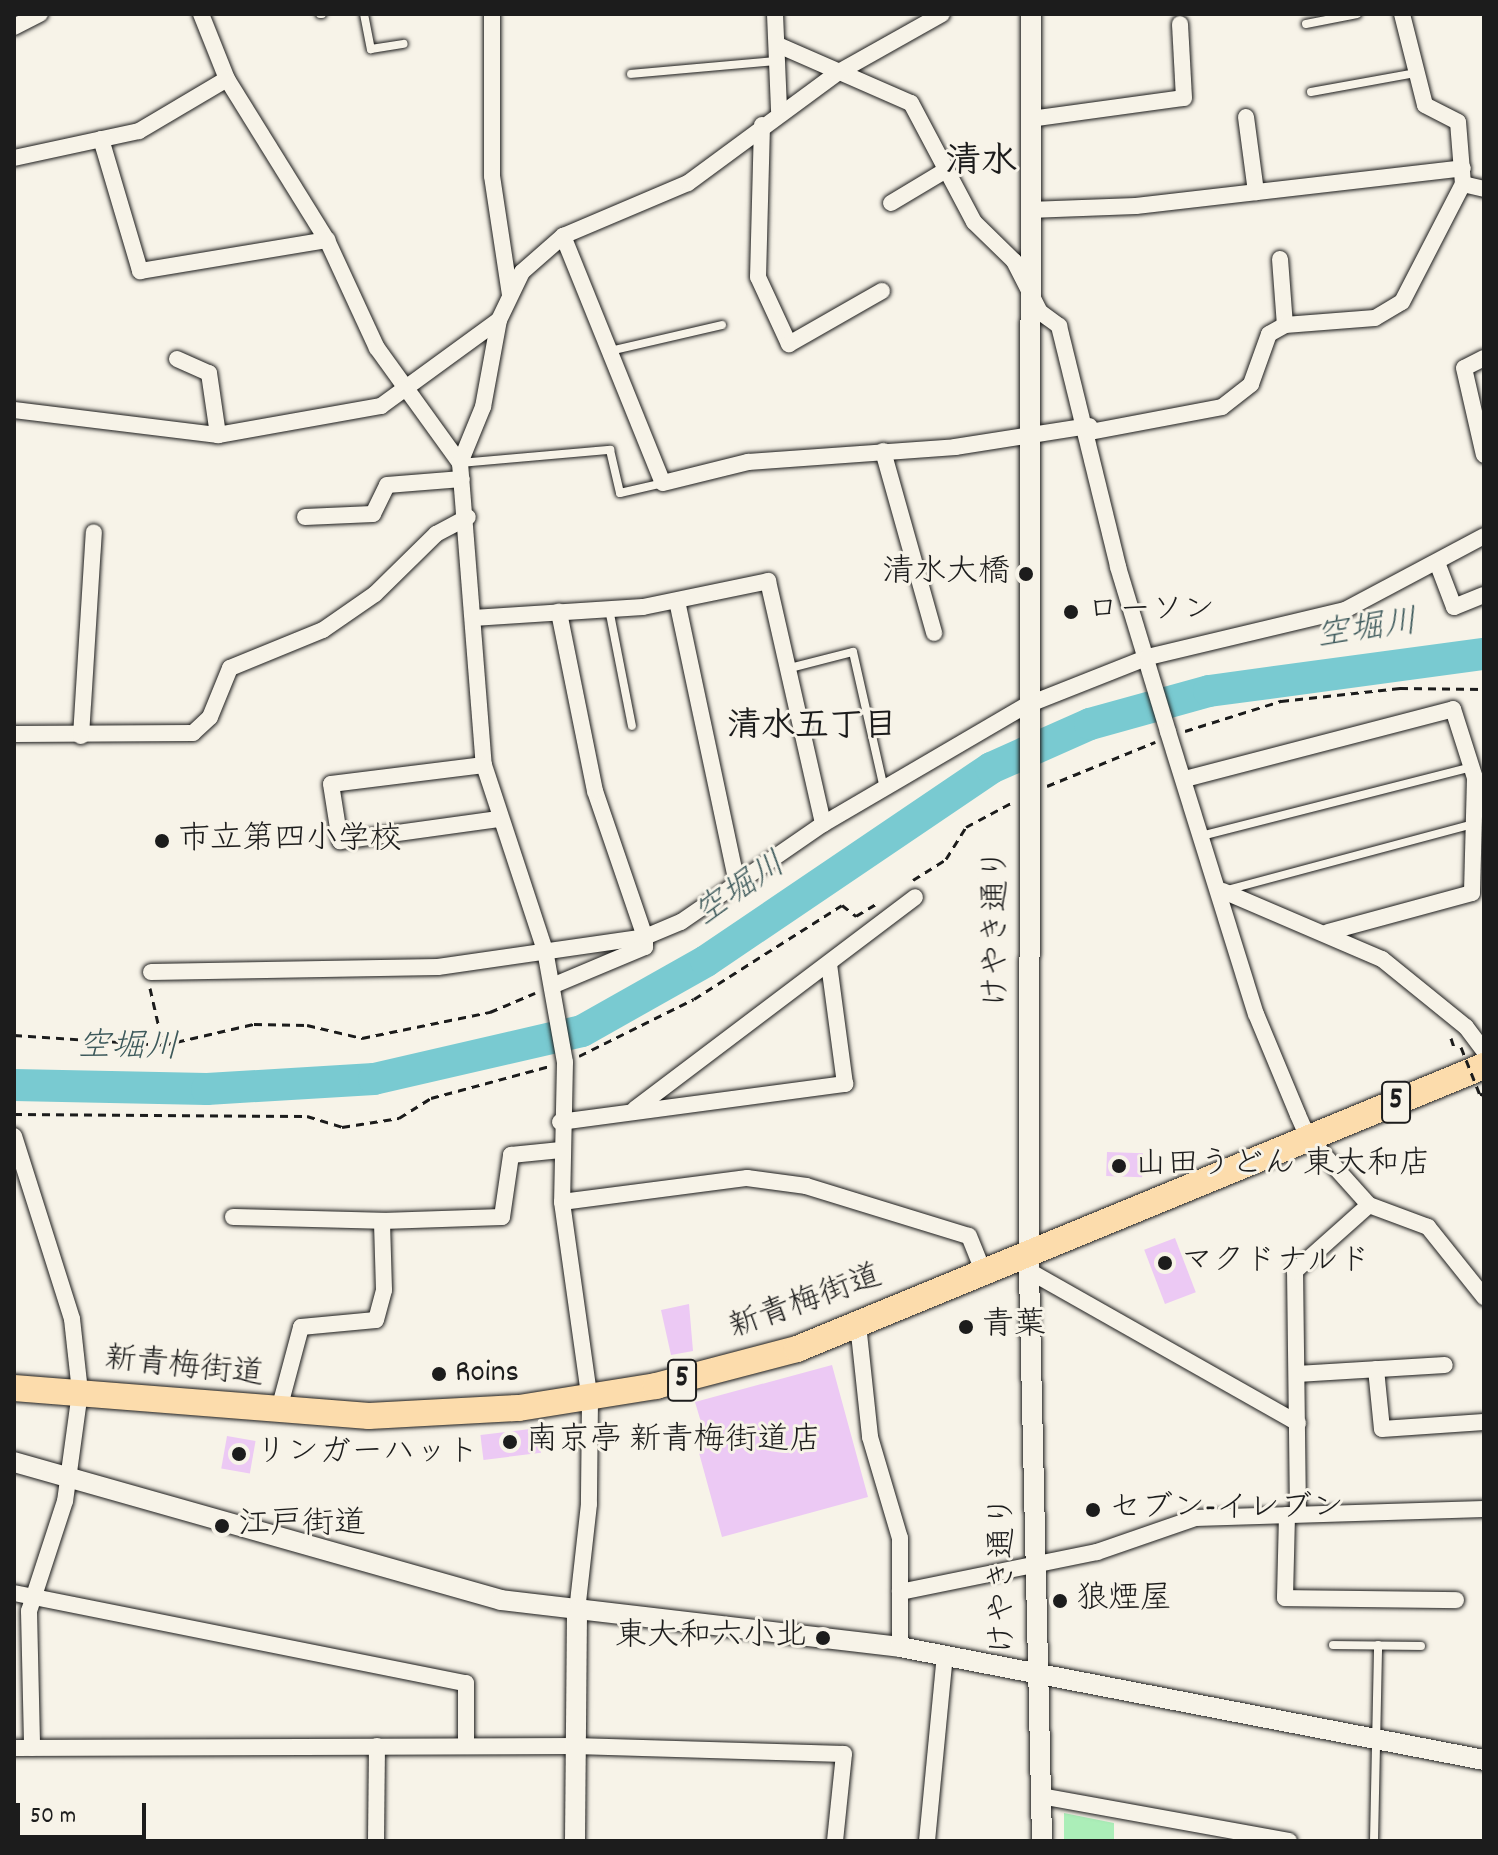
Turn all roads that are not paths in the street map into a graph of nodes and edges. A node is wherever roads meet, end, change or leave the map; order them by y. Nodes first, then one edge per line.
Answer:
1 (40, 14) edge
2 (201, 14) edge
3 (364, 14) edge
4 (492, 14) edge
5 (775, 14) edge
6 (942, 14) edge
7 (1031, 14) edge
8 (1357, 14) edge
9 (1402, 14) edge
10 (1180, 24) dead end
11 (1306, 24) dead end
12 (14, 27) edge
13 (404, 44) dead end
14 (778, 53) junction
15 (837, 73) junction
16 (1417, 73) junction
17 (631, 74) dead end
18 (227, 79) junction
19 (1311, 92) dead end
20 (779, 111) junction
21 (1246, 117) dead end
22 (1030, 119) junction
23 (762, 125) junction
24 (101, 139) junction
25 (14, 158) edge
26 (946, 170) junction
27 (1463, 176) junction
28 (1484, 189) edge
29 (1256, 192) junction
30 (891, 203) dead end
31 (1029, 210) junction
32 (563, 236) junction
33 (327, 240) junction
34 (1280, 259) dead end
35 (882, 291) dead end
36 (1029, 294) junction
37 (510, 295) junction
38 (499, 320) junction
39 (722, 325) dead end
40 (1285, 325) junction
41 (610, 351) junction
42 (1484, 358) edge
43 (177, 359) dead end
44 (410, 391) junction
45 (14, 410) edge
46 (1090, 429) junction
47 (218, 435) junction
48 (1029, 435) junction
49 (883, 451) junction
50 (1484, 455) edge
51 (461, 471) junction
52 (663, 483) junction
53 (305, 517) dead end
54 (468, 517) junction
55 (94, 532) dead end
56 (1484, 536) edge
57 (1438, 565) junction
58 (1484, 595) edge
59 (677, 601) junction
60 (609, 608) junction
61 (559, 612) junction
62 (473, 618) junction
63 (934, 633) dead end
64 (1149, 659) junction
65 (790, 668) junction
66 (1027, 710) junction
67 (632, 726) dead end
68 (14, 734) edge
69 (81, 736) junction
70 (484, 765) junction
71 (1472, 767) junction
72 (1185, 779) junction
73 (884, 789) junction
74 (498, 819) junction
75 (823, 824) junction
76 (1474, 824) junction
77 (1205, 835) junction
78 (737, 883) junction
79 (911, 890) road end
80 (1223, 891) junction
81 (1328, 932) junction
82 (645, 937) junction
83 (545, 950) junction
84 (829, 964) junction
85 (151, 972) road end
86 (553, 988) junction
87 (1484, 1051) edge
88 (1484, 1066) edge
89 (634, 1110) junction
90 (560, 1122) junction
91 (14, 1136) edge
92 (1308, 1137) junction
93 (561, 1150) junction
94 (562, 1202) junction
95 (1369, 1205) junction
96 (233, 1217) dead end
97 (382, 1221) junction
98 (1030, 1262) junction
99 (983, 1271) junction
100 (1484, 1297) edge
101 (858, 1324) junction
102 (1445, 1365) dead end
103 (1376, 1369) junction
104 (1297, 1374) junction
105 (14, 1388) edge
106 (80, 1392) junction
107 (590, 1400) junction
108 (278, 1413) junction
109 (1484, 1422) edge
110 (1298, 1423) junction
111 (14, 1462) edge
112 (68, 1478) junction
113 (1484, 1509) edge
114 (1293, 1514) junction
115 (1036, 1564) junction
116 (900, 1592) junction
117 (14, 1593) edge
118 (33, 1600) junction
119 (1456, 1600) dead end
120 (577, 1611) junction
121 (1333, 1645) dead end
122 (1378, 1645) junction
123 (1421, 1646) dead end
124 (900, 1647) junction
125 (945, 1655) junction
126 (1035, 1674) junction
127 (1380, 1737) junction
128 (377, 1746) junction
129 (466, 1746) junction
130 (575, 1746) junction
131 (14, 1748) edge
132 (32, 1748) junction
133 (1484, 1760) edge
134 (1041, 1796) junction
135 (376, 1841) edge
136 (575, 1841) edge
137 (835, 1841) edge
138 (927, 1841) edge
139 (1042, 1841) edge
140 (1289, 1841) edge
141 (1374, 1841) edge

1 - 12 street
2 - 18 street
3 - 13 lane
4 - 37 street
5 - 14 street
6 - 15 street
7 - 22 street, けやき通り
8 - 11 lane
9 - 16 street
10 - 22 street
14 - 15 street
14 - 17 lane
14 - 20 street
15 - 20 street
15 - 26 street
16 - 19 lane
16 - 27 street
18 - 24 street
18 - 33 street
20 - 23 street
21 - 29 street
22 - 31 street, けやき通り
23 - 32 street
23 - 35 street
24 - 25 street
24 - 33 street
26 - 30 street
26 - 36 street
27 - 28 street
27 - 29 street
27 - 40 street
29 - 31 street
31 - 36 street, けやき通り
32 - 37 street
32 - 41 street
33 - 44 street
34 - 40 street
36 - 46 street
36 - 48 street, けやき通り
37 - 38 street
38 - 44 street
38 - 51 street
39 - 41 lane
40 - 46 street
41 - 52 street
42 - 50 street
43 - 47 street
44 - 47 street
44 - 51 street
45 - 47 street
46 - 48 street
46 - 64 street
48 - 49 street
48 - 66 street, けやき通り
49 - 52 street
49 - 63 street
51 - 52 lane
51 - 53 street
51 - 54 street
54 - 62 street
54 - 69 street
55 - 69 street
56 - 57 street
57 - 58 street
57 - 64 street
59 - 60 street
59 - 65 street
59 - 78 street
60 - 61 street
60 - 67 lane
61 - 62 street
61 - 82 street
62 - 70 street
64 - 66 street
64 - 72 street
65 - 73 lane
65 - 75 street
66 - 73 street
66 - 98 street, けやき通り
68 - 69 street
70 - 74 street
70 - 74 street
71 - 72 street
71 - 76 street
71 - 77 lane
72 - 77 street
73 - 75 street
74 - 83 street
75 - 78 street
76 - 80 lane
76 - 81 street
77 - 80 street
78 - 82 street
79 - 84 street
80 - 81 street
80 - 92 street
81 - 87 street
82 - 83 street
82 - 86 street
83 - 85 street
83 - 86 street
84 - 89 street
84 - 89 street
86 - 90 street
88 - 92 main road, 新青梅街道 / 5
89 - 90 street
90 - 93 street
91 - 106 street
92 - 95 street
92 - 98 main road, 新青梅街道 / 5
93 - 94 street
93 - 97 street
94 - 99 street
94 - 107 street
95 - 100 street
95 - 104 street
96 - 97 street
97 - 108 street
98 - 99 main road, 新青梅街道 / 5
98 - 110 street
98 - 115 street, けやき通り
99 - 101 main road, 新青梅街道 / 5
101 - 107 main road, 新青梅街道 / 5
101 - 116 street
102 - 103 street
103 - 104 street
103 - 109 street
104 - 110 street
105 - 106 main road, 新青梅街道 / 5
106 - 108 main road, 新青梅街道 / 5
106 - 112 street
107 - 108 main road, 新青梅街道 / 5
107 - 120 street
110 - 114 street
111 - 112 street
112 - 118 street
112 - 120 street
113 - 114 street
114 - 115 street
114 - 119 street
115 - 116 street
115 - 126 street, けやき通り
116 - 124 street
117 - 118 street
118 - 129 street
118 - 132 street
120 - 124 street
120 - 130 street
121 - 122 lane
122 - 123 lane
122 - 127 lane
124 - 125 street
125 - 126 street
125 - 138 street
126 - 127 street
126 - 134 street, けやき通り
127 - 133 street
127 - 141 lane
128 - 129 street
128 - 132 street
128 - 135 street
129 - 130 street
130 - 136 street
130 - 137 street
131 - 132 street
134 - 139 street, けやき通り
134 - 140 street

